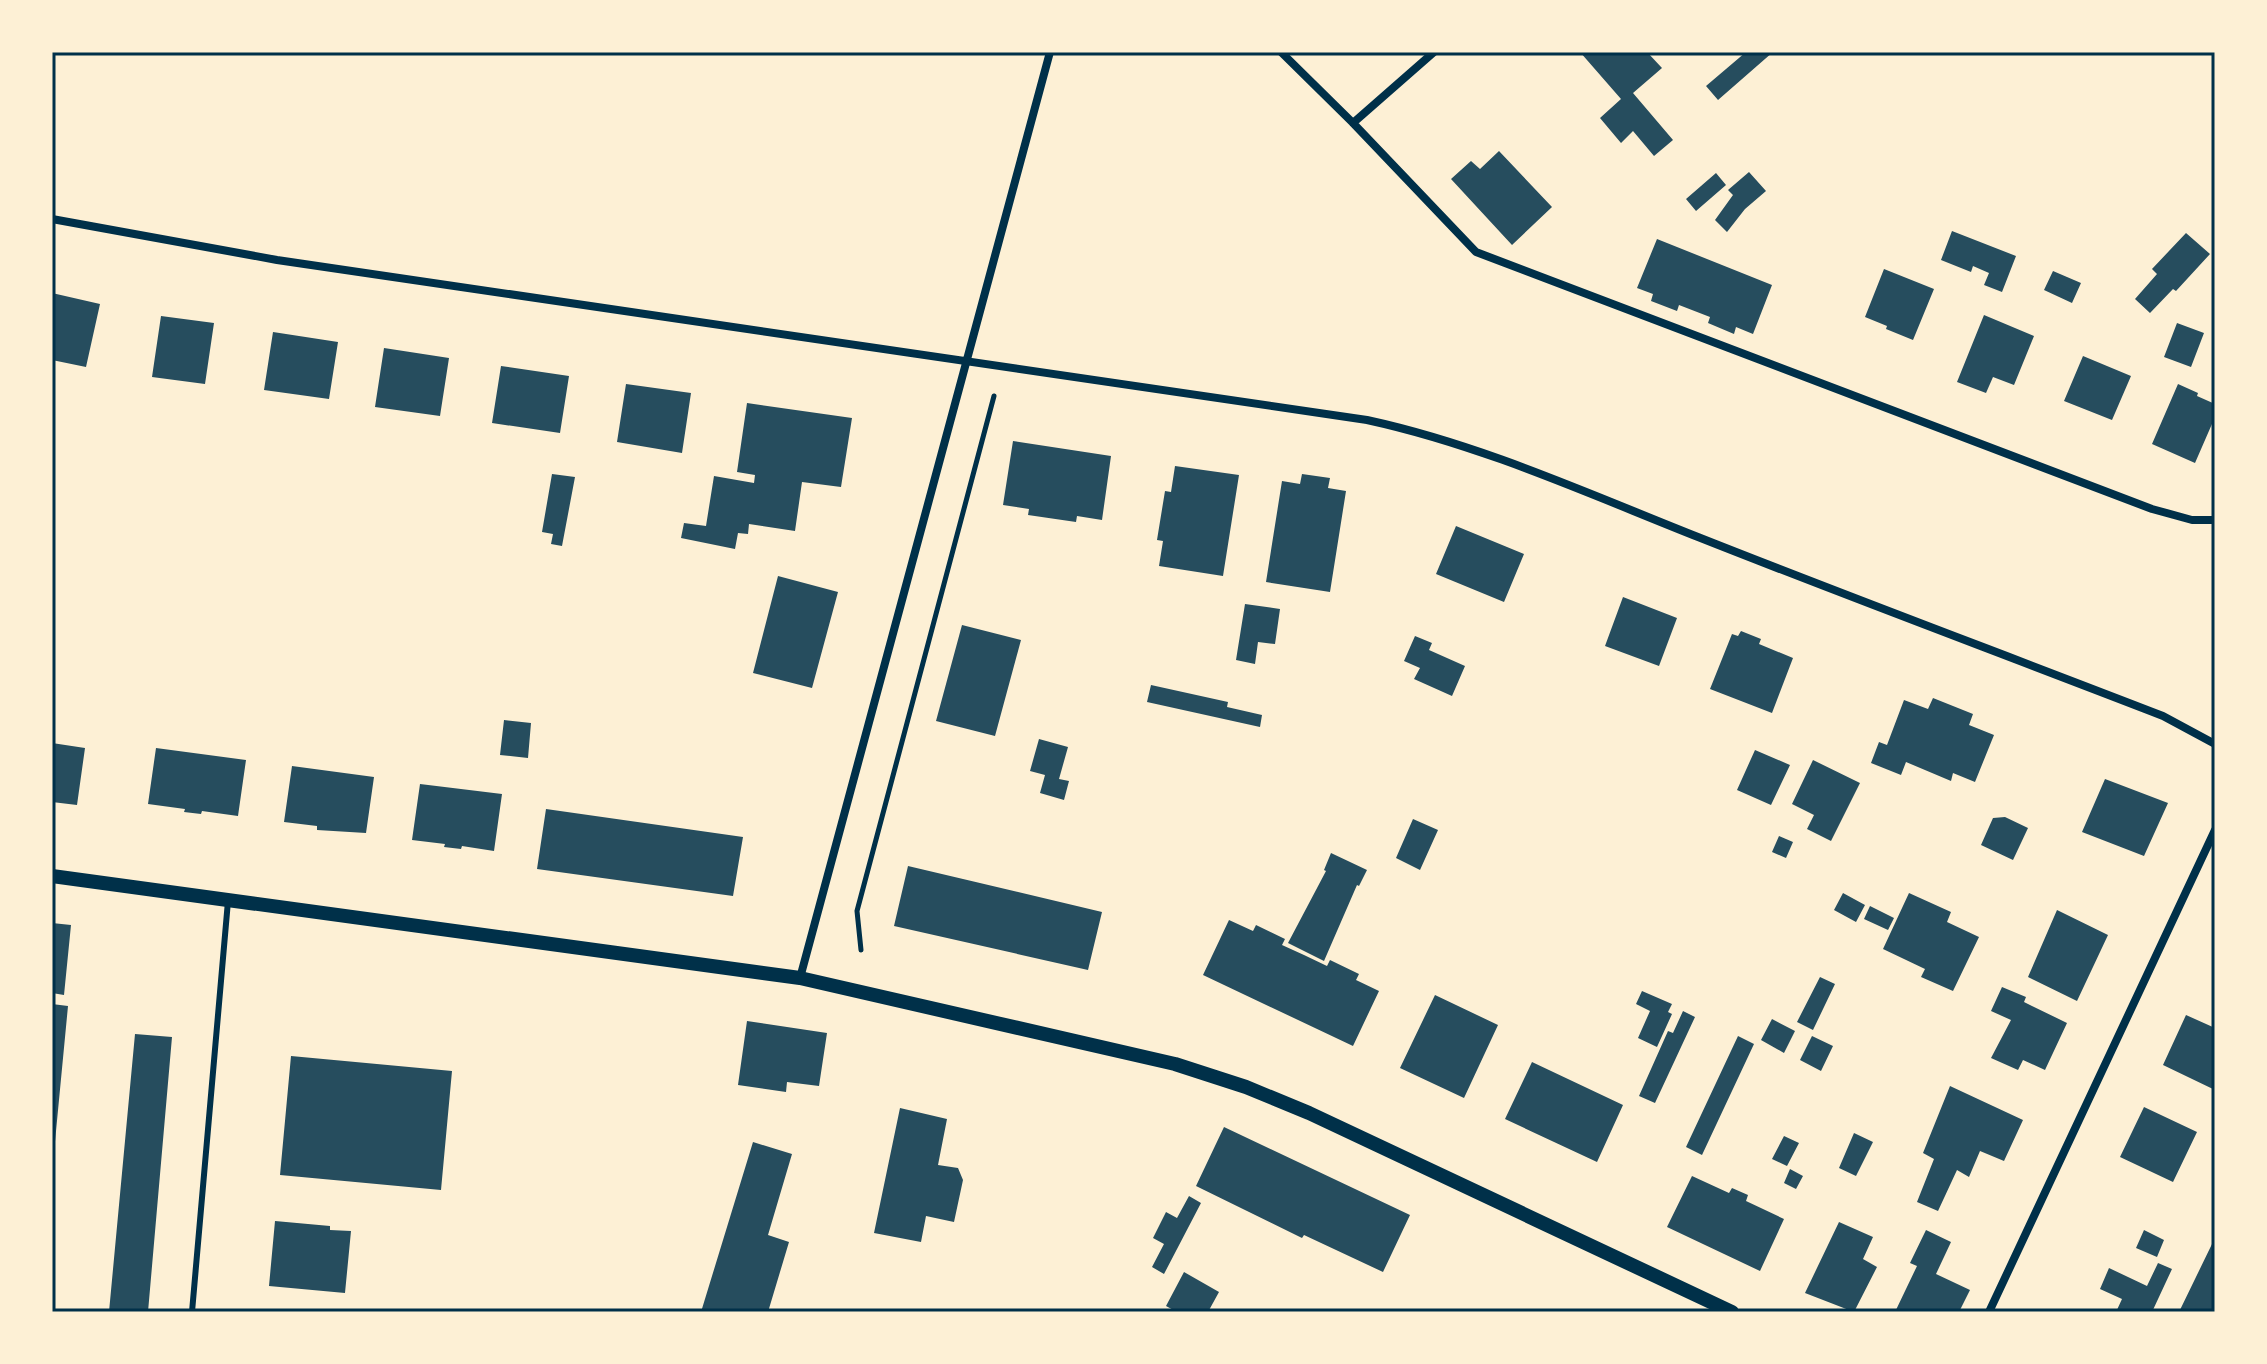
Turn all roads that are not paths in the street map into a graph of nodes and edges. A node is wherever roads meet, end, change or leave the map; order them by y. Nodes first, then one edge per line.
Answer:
1 (1050, 52) edge
2 (1281, 52) edge
3 (1434, 52) edge
4 (1353, 123) junction
5 (52, 219) edge
6 (965, 362) junction
7 (2215, 520) edge
8 (2215, 744) edge
9 (2215, 830) edge
10 (52, 876) edge
11 (228, 901) junction
12 (800, 978) junction
13 (192, 1312) edge
14 (1732, 1312) edge
15 (1989, 1312) edge

1 - 6 street
2 - 4 street
3 - 4 street
4 - 7 street
5 - 6 street
6 - 8 street
6 - 12 street
9 - 15 street
10 - 11 street
11 - 12 street
11 - 13 lane
12 - 14 street

